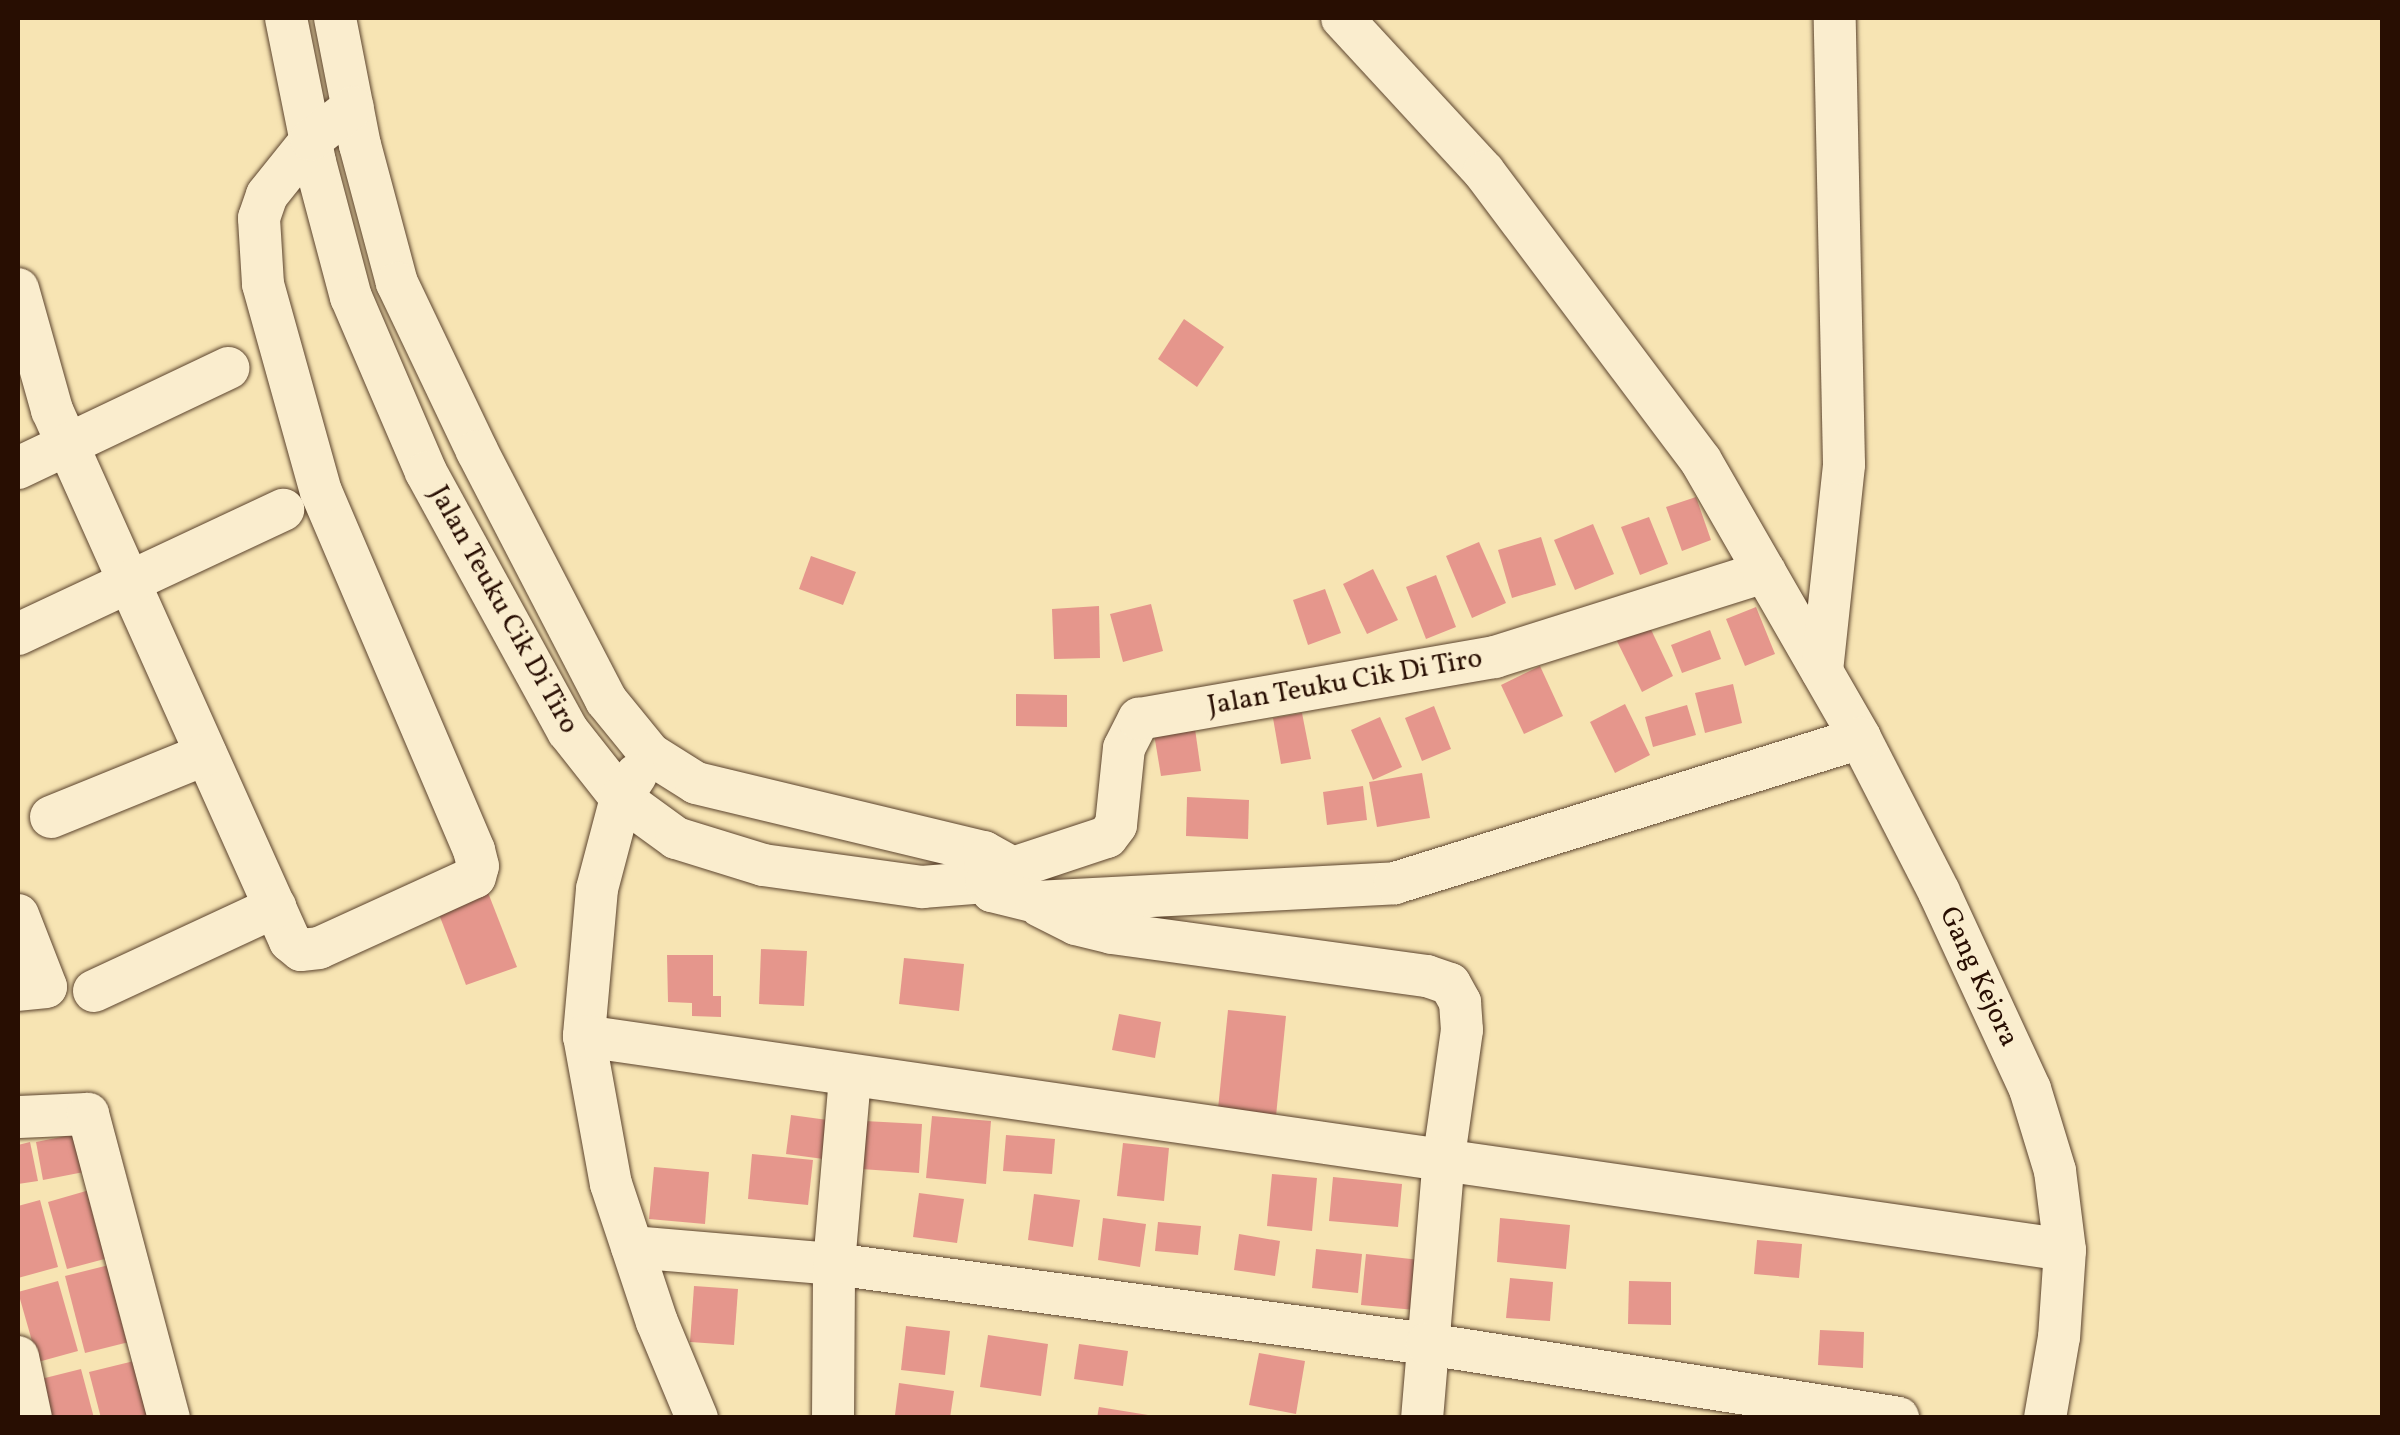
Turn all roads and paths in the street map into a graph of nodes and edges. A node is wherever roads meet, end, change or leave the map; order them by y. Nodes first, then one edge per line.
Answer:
1 (286, 18) edge
2 (336, 18) edge
3 (1342, 18) edge
4 (1834, 18) edge
5 (353, 108) junction
6 (311, 140) junction
7 (18, 290) edge
8 (229, 368) dead end
9 (67, 443) junction
10 (18, 468) edge
11 (283, 510) dead end
12 (1765, 572) junction
13 (130, 584) junction
14 (18, 634) edge
15 (1822, 671) junction
16 (1860, 738) junction
17 (206, 754) junction
18 (650, 754) junction
19 (620, 798) junction
20 (51, 817) dead end
21 (1005, 876) junction
22 (275, 908) junction
23 (18, 915) edge
24 (18, 990) edge
25 (94, 991) dead end
26 (584, 1036) junction
27 (850, 1077) junction
28 (18, 1117) edge
29 (1444, 1157) junction
30 (632, 1247) junction
31 (2065, 1250) junction
32 (834, 1264) junction
33 (1427, 1344) junction
34 (18, 1357) edge
35 (31, 1418) edge
36 (169, 1418) edge
37 (698, 1418) edge
38 (833, 1418) edge
39 (1422, 1418) edge
40 (1898, 1418) edge
41 (2045, 1418) edge

1 - 6 street, Jalan Teuku Cik Di Tiro
2 - 5 street, Jalan Teuku Cik Di Tiro
3 - 12 street, Gang Kejora
4 - 15 street
5 - 6 street
5 - 18 street, Jalan Teuku Cik Di Tiro
6 - 19 street, Jalan Teuku Cik Di Tiro
6 - 22 street
7 - 9 street
8 - 9 street
9 - 10 street
9 - 13 street
11 - 13 street
12 - 15 street, Gang Kejora
12 - 21 street, Jalan Teuku Cik Di Tiro
13 - 14 street
13 - 17 street
15 - 16 street, Gang Kejora
16 - 21 street
16 - 31 street, Gang Kejora
17 - 20 street
17 - 22 street
18 - 19 street
18 - 21 street, Jalan Teuku Cik Di Tiro
19 - 21 street, Jalan Teuku Cik Di Tiro
19 - 26 street
21 - 29 street
22 - 25 street
23 - 24 street
26 - 27 street
26 - 30 street
27 - 29 street
27 - 32 street
28 - 36 street
29 - 31 street
29 - 33 street
30 - 32 street
30 - 37 street
31 - 41 street, Gang Kejora
32 - 33 street
32 - 38 street
33 - 39 street
33 - 40 street
34 - 35 street

